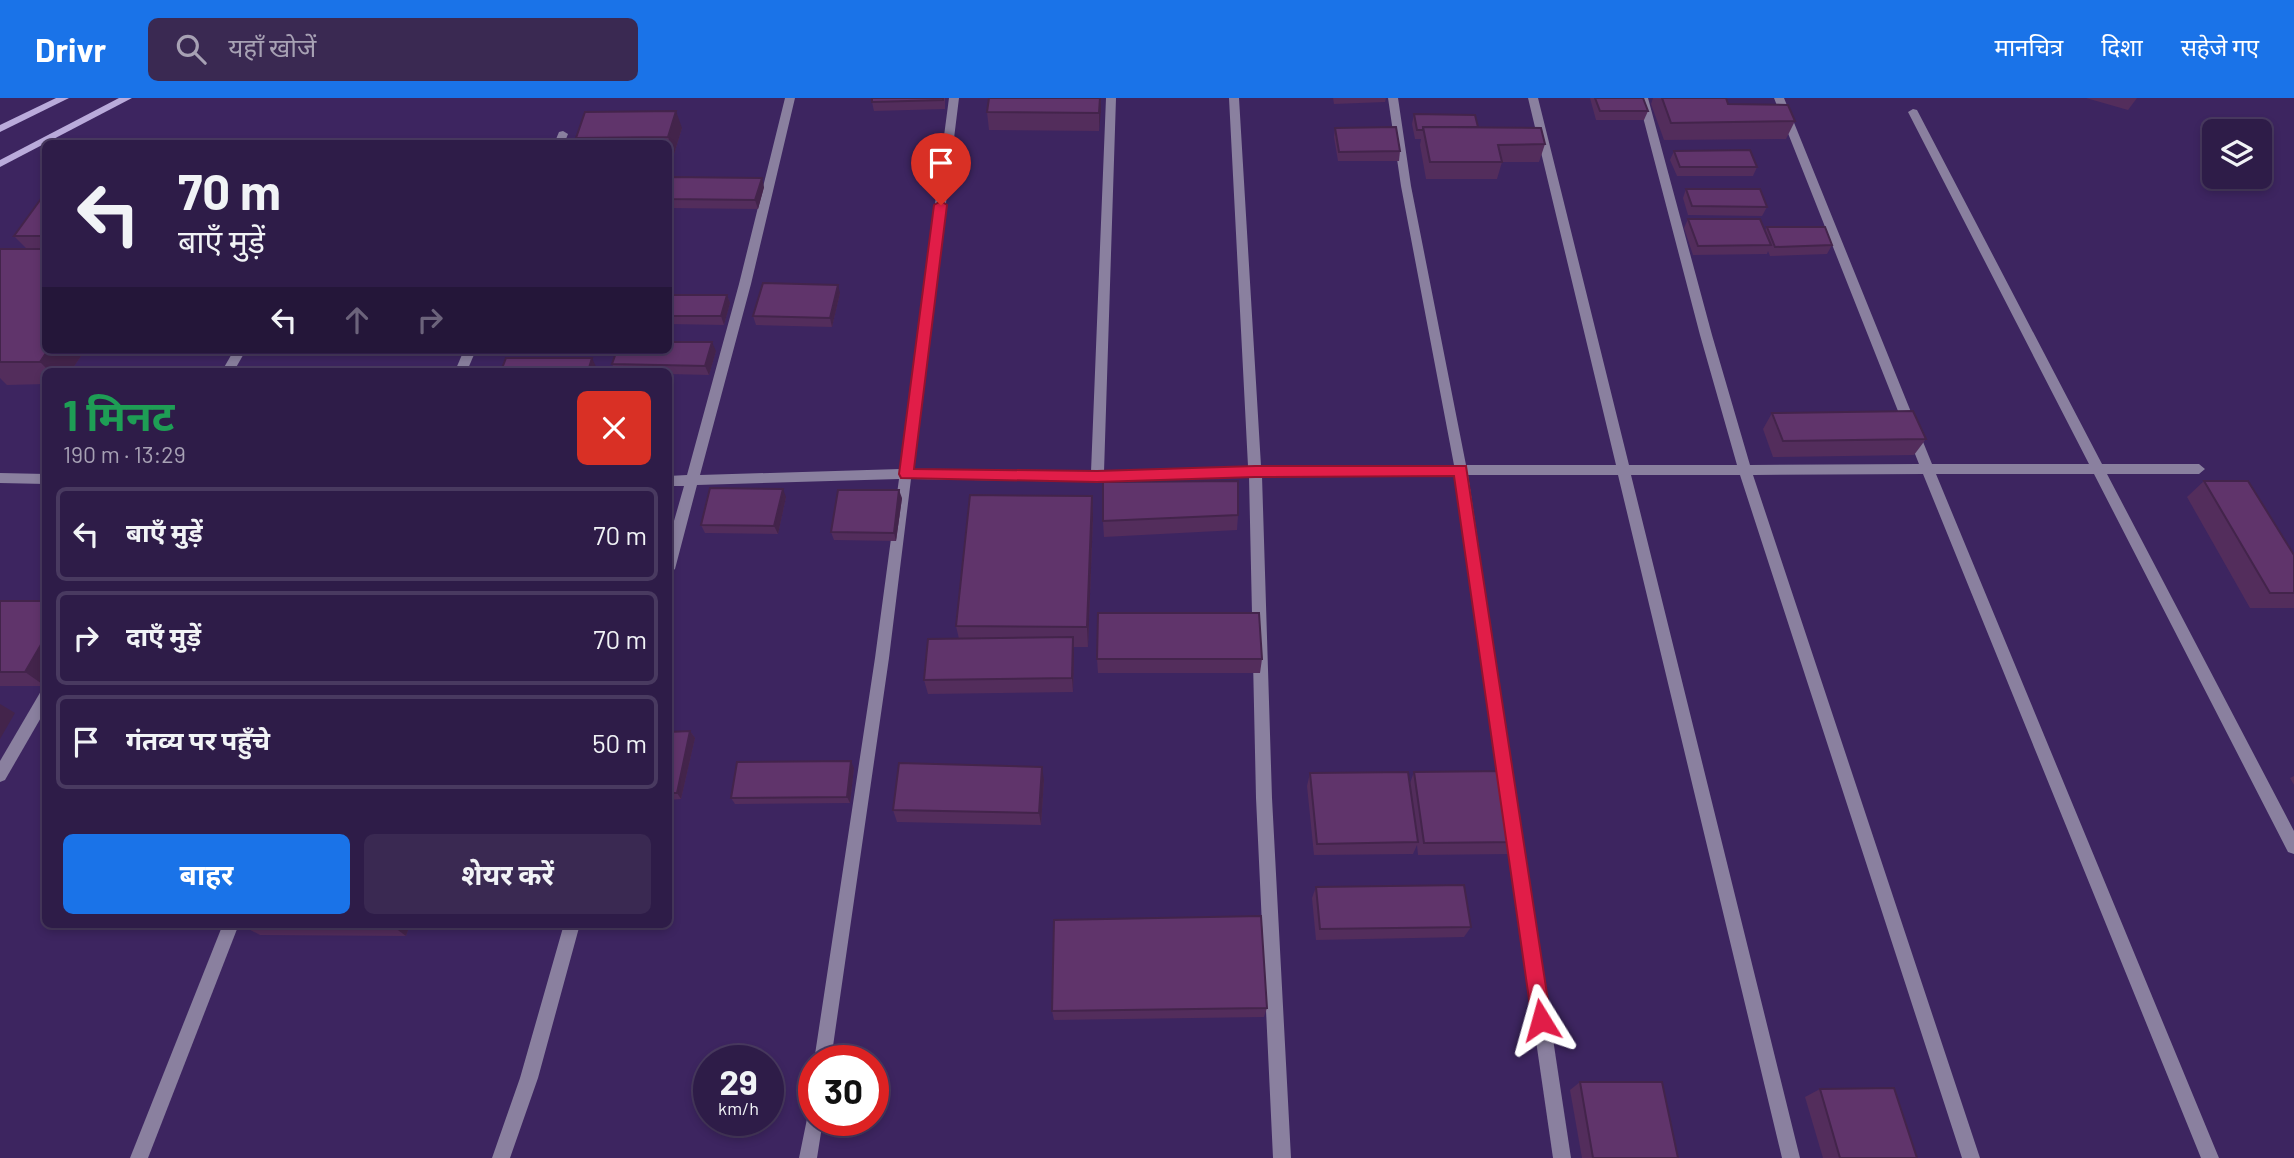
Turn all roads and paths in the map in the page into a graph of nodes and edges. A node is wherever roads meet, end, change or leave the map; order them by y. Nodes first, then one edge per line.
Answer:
1 (64, 98) edge
2 (127, 98) edge
3 (790, 98) edge
4 (954, 98) edge
5 (1111, 98) edge
6 (1234, 98) edge
7 (1393, 98) edge
8 (1533, 98) edge
9 (1643, 98) edge
10 (1779, 98) edge
11 (1913, 112) dead end
12 (0, 129) edge
13 (46, 140) edge
14 (42, 142) edge
15 (0, 164) edge
16 (1745, 469) junction
17 (2200, 469) dead end
18 (1461, 470) junction
19 (1622, 470) junction
20 (1928, 470) junction
21 (1255, 471) junction
22 (2098, 471) junction
23 (906, 474) junction
24 (1097, 477) junction
25 (0, 478) edge
26 (42, 479) edge
27 (672, 481) edge
28 (692, 481) junction
29 (672, 554) edge
30 (42, 702) edge
31 (0, 775) edge
32 (2294, 847) edge
33 (229, 928) edge
34 (571, 928) edge
35 (824, 1045) edge
36 (811, 1136) edge
37 (139, 1158) edge
38 (501, 1158) edge
39 (808, 1158) edge
40 (1282, 1158) edge
41 (1562, 1158) edge
42 (1791, 1158) edge
43 (1971, 1158) edge
44 (2210, 1158) edge

1 - 12 street
2 - 13 street
3 - 28 street
4 - 23 street
5 - 24 street
6 - 21 street
7 - 18 street
8 - 19 street
9 - 16 street
10 - 20 street
11 - 22 street
14 - 15 street
16 - 19 street
16 - 20 street
16 - 43 street
17 - 22 street
18 - 19 street
18 - 21 street
18 - 41 street
19 - 42 street
20 - 22 street
20 - 44 street
21 - 24 street
21 - 40 street
22 - 32 street
23 - 24 street
23 - 28 street
23 - 35 street
25 - 26 street
27 - 28 street
28 - 29 street
30 - 31 street
33 - 37 street
34 - 38 street
36 - 39 street

